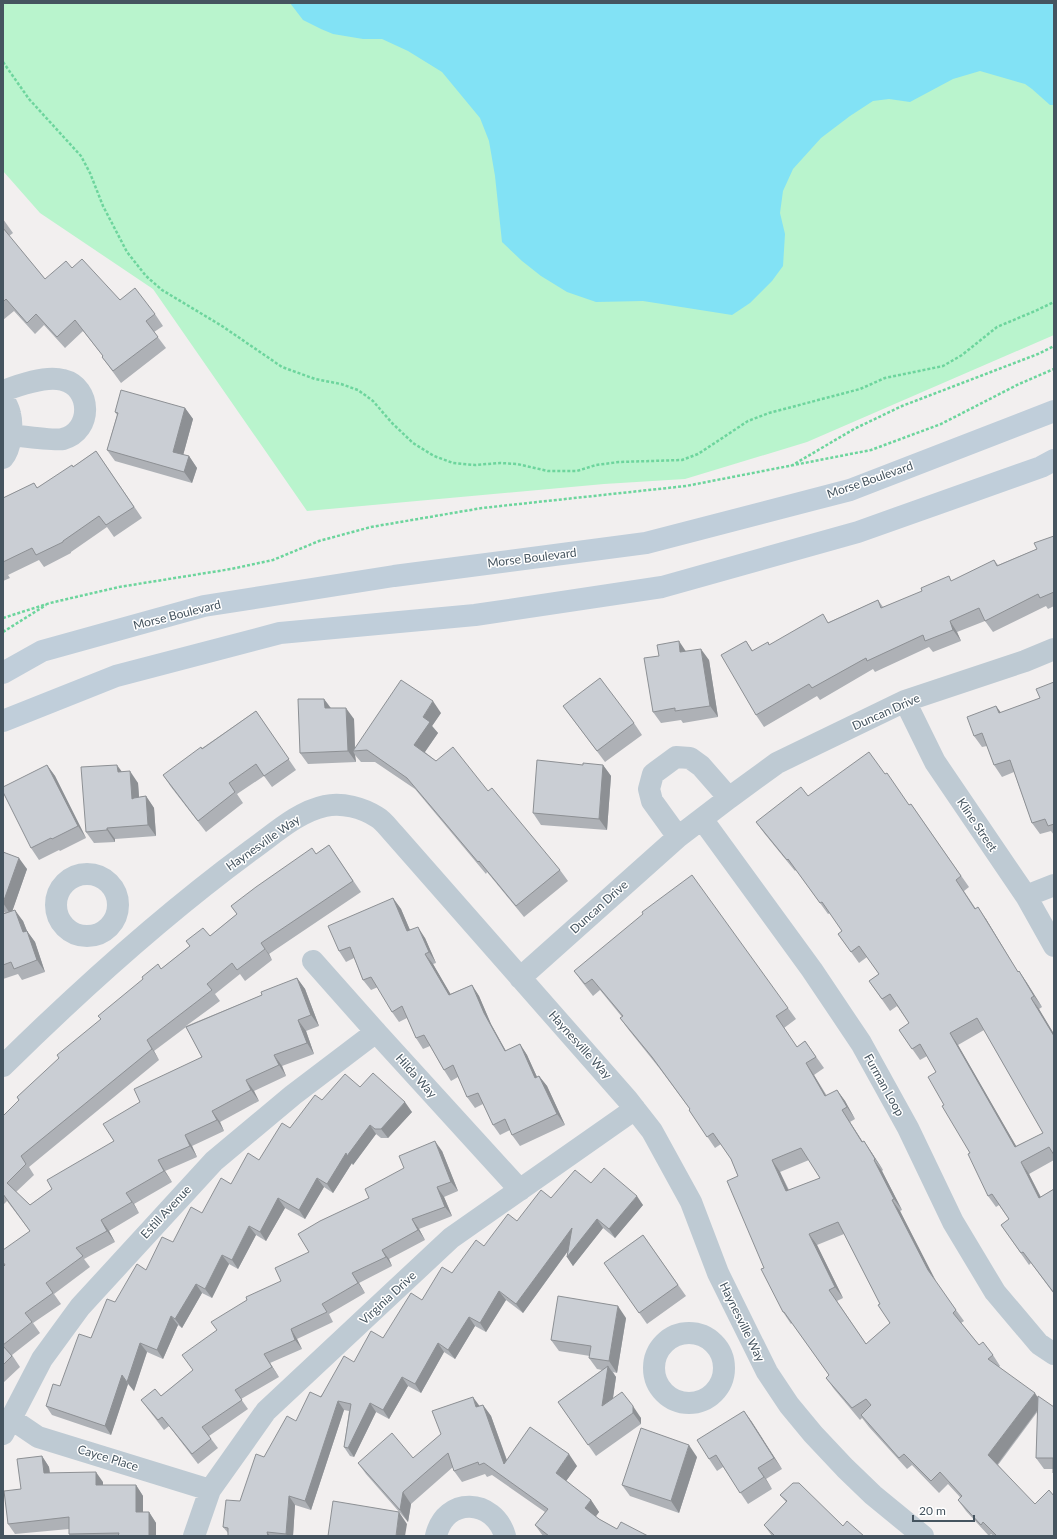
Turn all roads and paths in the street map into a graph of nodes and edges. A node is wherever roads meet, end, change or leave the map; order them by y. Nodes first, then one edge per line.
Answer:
1 (3, 62) edge
2 (1054, 302) edge
3 (1054, 346) edge
4 (1054, 369) edge
5 (3, 391) edge
6 (3, 397) edge
7 (1054, 411) edge
8 (11, 435) junction
9 (3, 458) edge
10 (1054, 460) edge
11 (789, 467) junction
12 (50, 603) junction
13 (3, 618) edge
14 (3, 632) edge
15 (1054, 649) edge
16 (3, 673) edge
17 (905, 701) junction
18 (3, 721) edge
19 (728, 798) junction
20 (702, 819) junction
21 (678, 837) junction
22 (1054, 885) edge
23 (1026, 896) junction
24 (107, 929) dead end
25 (1054, 946) edge
26 (125, 952) junction
27 (314, 961) dead end
28 (520, 978) junction
29 (376, 1032) junction
30 (3, 1066) edge
31 (635, 1109) junction
32 (520, 1190) junction
33 (750, 1338) junction
34 (720, 1352) dead end
35 (1054, 1354) edge
36 (7, 1426) edge
37 (210, 1490) junction
38 (194, 1536) edge
39 (436, 1536) edge
40 (505, 1536) edge
41 (923, 1536) edge

1 - 2 path
3 - 11 path
4 - 11 path
5 - 8 street
6 - 8 street
7 - 16 main road, Morse Boulevard
8 - 9 street
10 - 18 main road
11 - 12 path
12 - 13 path
12 - 14 path
15 - 17 street, Duncan Drive
17 - 19 street, Duncan Drive
17 - 23 street, Kline Street
19 - 20 street, Duncan Drive
19 - 21 street
20 - 21 street, Duncan Drive
20 - 35 street, Furman Loop
21 - 28 street, Duncan Drive
22 - 23 street
23 - 25 street, Kline Street
24 - 26 street
26 - 28 street, Haynesville Way
26 - 30 street, Haynesville Way
27 - 29 street, Hilda Way
28 - 31 street, Haynesville Way
29 - 32 street, Hilda Way
29 - 36 street, Estill Avenue
31 - 32 street, Virginia Drive
31 - 33 street, Haynesville Way
32 - 37 street, Virginia Drive
33 - 34 street
33 - 41 street, Haynesville Way
36 - 37 street, Cayce Place
37 - 38 street, Virginia Drive
39 - 40 street

